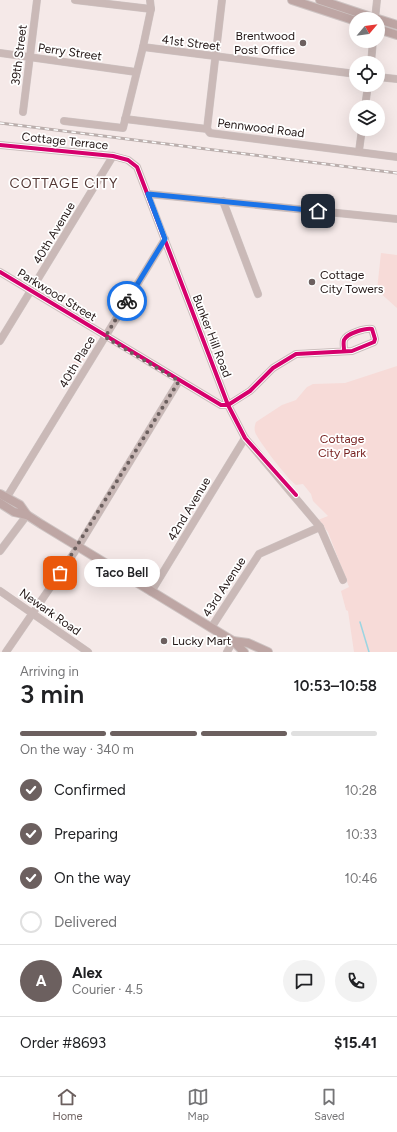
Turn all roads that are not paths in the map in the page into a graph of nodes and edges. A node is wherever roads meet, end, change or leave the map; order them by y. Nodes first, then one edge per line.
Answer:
1 (37, 0) edge
2 (75, 0) edge
3 (150, 0) edge
4 (222, 0) edge
5 (292, 0) edge
6 (320, 0) edge
7 (377, 0) edge
8 (151, 9) junction
9 (355, 12) edge
10 (376, 12) edge
11 (349, 19) edge
12 (385, 22) edge
13 (397, 25) edge
14 (385, 31) edge
15 (397, 35) edge
16 (143, 47) junction
17 (0, 53) edge
18 (214, 57) junction
19 (30, 58) junction
20 (136, 72) junction
21 (349, 73) edge
22 (385, 78) edge
23 (397, 79) edge
24 (23, 112) dead end
25 (125, 118) junction
26 (64, 121) dead end
27 (207, 129) junction
28 (361, 136) edge
29 (0, 145) edge
30 (359, 151) junction
31 (113, 156) junction
32 (397, 157) edge
33 (137, 167) joint
34 (148, 194) junction
35 (223, 201) junction
36 (397, 219) edge
37 (165, 239) junction
38 (0, 272) edge
39 (31, 291) junction
40 (258, 294) dead end
41 (105, 337) junction
42 (0, 341) edge
43 (344, 350) dead end
44 (179, 381) junction
45 (228, 405) junction
46 (245, 438) junction
47 (4, 496) edge
48 (0, 503) edge
49 (27, 515) junction
50 (320, 527) junction
51 (78, 547) junction
52 (0, 551) edge
53 (343, 580) dead end
54 (0, 591) edge
55 (151, 592) junction
56 (33, 614) junction
57 (211, 628) junction
58 (233, 641) junction
59 (85, 651) edge
60 (6, 652) edge
61 (227, 652) edge
62 (244, 652) edge
63 (268, 652) edge

1 - 19 street, 39th Street
2 - 8 street
3 - 8 street
4 - 18 street
5 - 11 main road
6 - 9 main road
7 - 10 street
8 - 16 street
12 - 13 main road
14 - 15 main road
16 - 18 street, 41st Street
16 - 20 street
17 - 19 street, Perry Street
18 - 21 street, 41st Street
18 - 27 street
19 - 20 street, Perry Street
19 - 24 street, 39th Street
20 - 25 street
22 - 23 street
25 - 26 street
25 - 27 street, Pennwood Road
27 - 30 street, Pennwood Road
28 - 30 street
29 - 31 street, Cottage Terrace
30 - 32 street, Pennwood Road
31 - 33 street, Cottage Terrace
31 - 39 street, 40th Avenue
33 - 34 street, Bunker Hill Road
34 - 35 street
34 - 37 street, Bunker Hill Road
35 - 36 street
35 - 40 street
37 - 41 street, 40th Place
37 - 45 street, Bunker Hill Road
38 - 39 street, Parkwood Street
39 - 41 street, Parkwood Street
39 - 42 street, 40th Avenue
41 - 44 street, Parkwood Street
41 - 47 street, 40th Place
43 - 45 street
44 - 45 street, Parkwood Street
44 - 51 street
45 - 46 street, Bunker Hill Road
46 - 50 street, Bunker Hill Road
46 - 55 street, 42nd Avenue
47 - 49 main road
48 - 49 main road
49 - 51 main road
49 - 52 street
50 - 53 street, Bunker Hill Road
50 - 57 street, 43rd Avenue
51 - 55 main road
51 - 56 street
54 - 56 street, Newark Road
55 - 57 main road
56 - 59 street, Newark Road
56 - 60 street
57 - 58 main road
58 - 61 street
58 - 62 main road
58 - 63 main road

